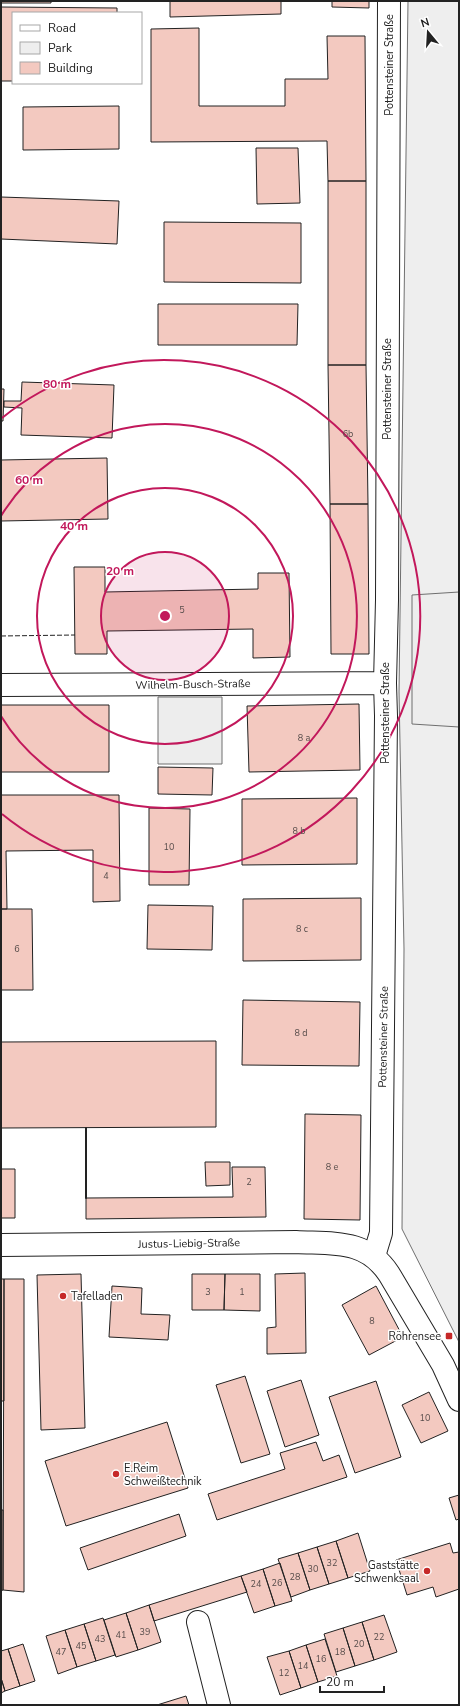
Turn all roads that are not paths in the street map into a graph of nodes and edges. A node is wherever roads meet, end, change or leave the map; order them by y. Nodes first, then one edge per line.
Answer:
1 (389, 1) edge
2 (385, 682) junction
3 (1, 685) edge
4 (1, 1245) edge
5 (374, 1256) junction
6 (459, 1400) edge
7 (198, 1622) dead end
8 (219, 1705) edge

1 - 2 street, Pottensteiner Straße
2 - 3 street, Wilhelm-Busch-Straße
2 - 5 street, Pottensteiner Straße
4 - 5 street, Justus-Liebig-Straße
5 - 6 street
7 - 8 street

